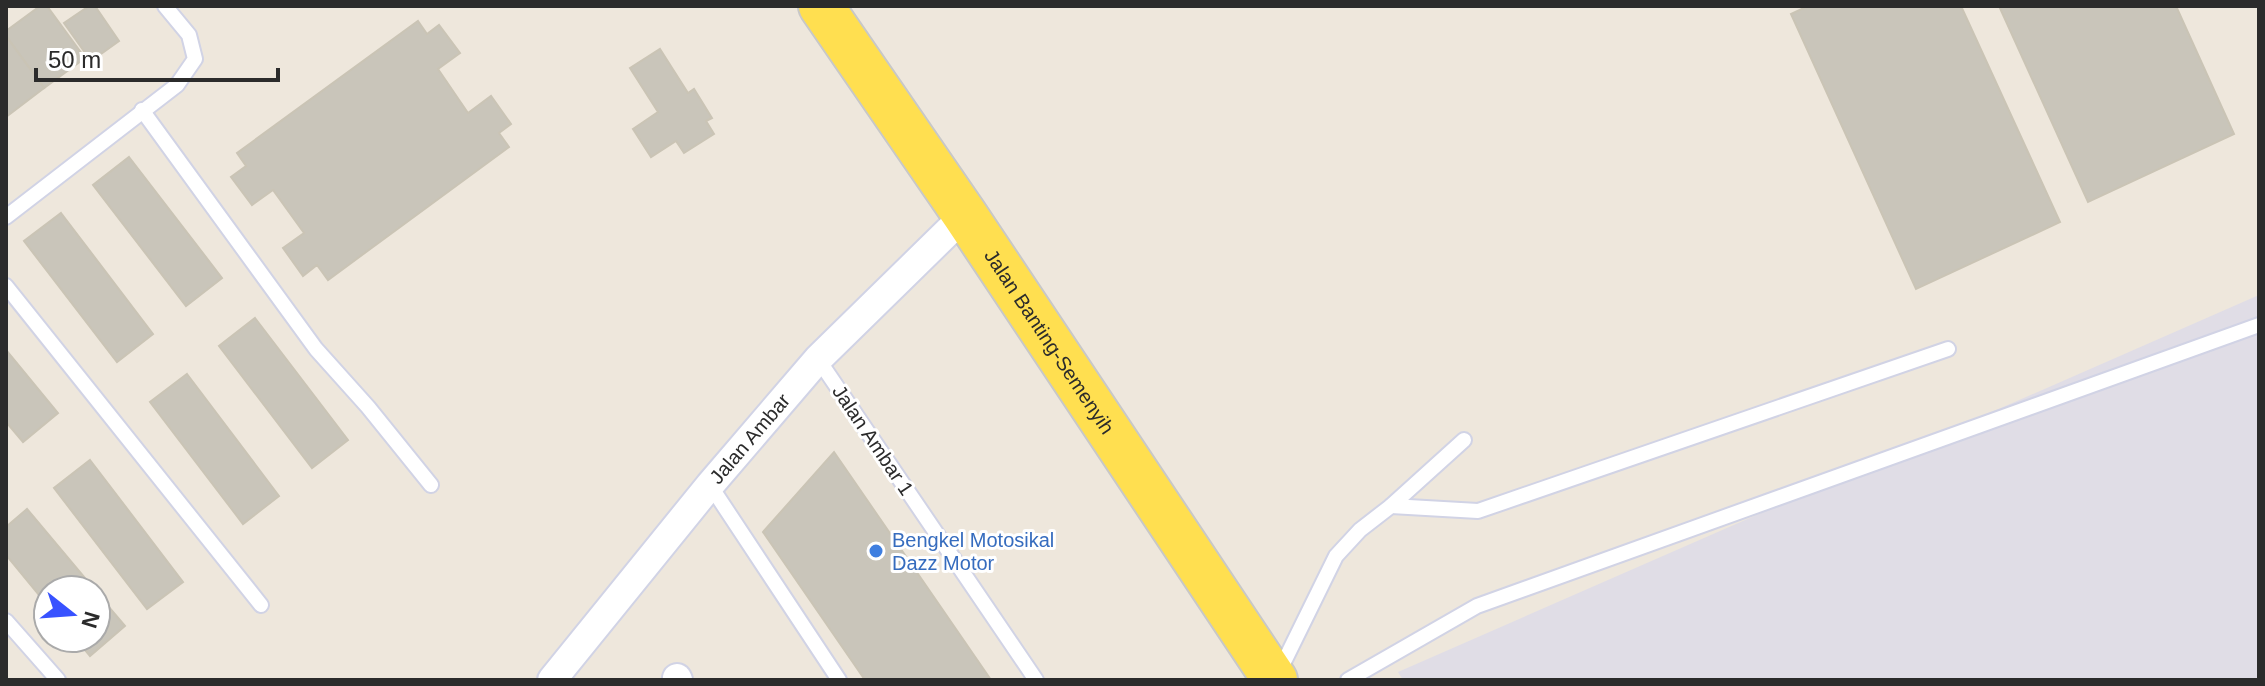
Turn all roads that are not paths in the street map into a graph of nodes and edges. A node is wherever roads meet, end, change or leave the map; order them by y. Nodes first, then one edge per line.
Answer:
1 (165, 6) edge
2 (821, 6) edge
3 (142, 110) junction
4 (965, 215) junction
5 (6, 217) edge
6 (6, 286) edge
7 (2259, 325) edge
8 (1948, 349) dead end
9 (818, 359) junction
10 (1464, 440) dead end
11 (431, 485) dead end
12 (710, 485) junction
13 (1391, 506) junction
14 (261, 605) dead end
15 (6, 621) edge
16 (58, 680) edge
17 (552, 680) edge
18 (839, 680) edge
19 (1036, 680) edge
20 (1275, 680) edge
21 (1348, 680) edge

1 - 3 lane
2 - 4 main road, Jalan Banting-Semenyih
3 - 5 lane
3 - 11 lane
4 - 9 street, Jalan Ambar
4 - 20 main road, Jalan Banting-Semenyih
6 - 14 lane
7 - 21 lane
8 - 13 lane
9 - 12 street, Jalan Ambar
9 - 19 lane, Jalan Ambar 1
10 - 13 lane
12 - 17 street, Jalan Ambar
12 - 18 lane
13 - 20 lane
15 - 16 lane

